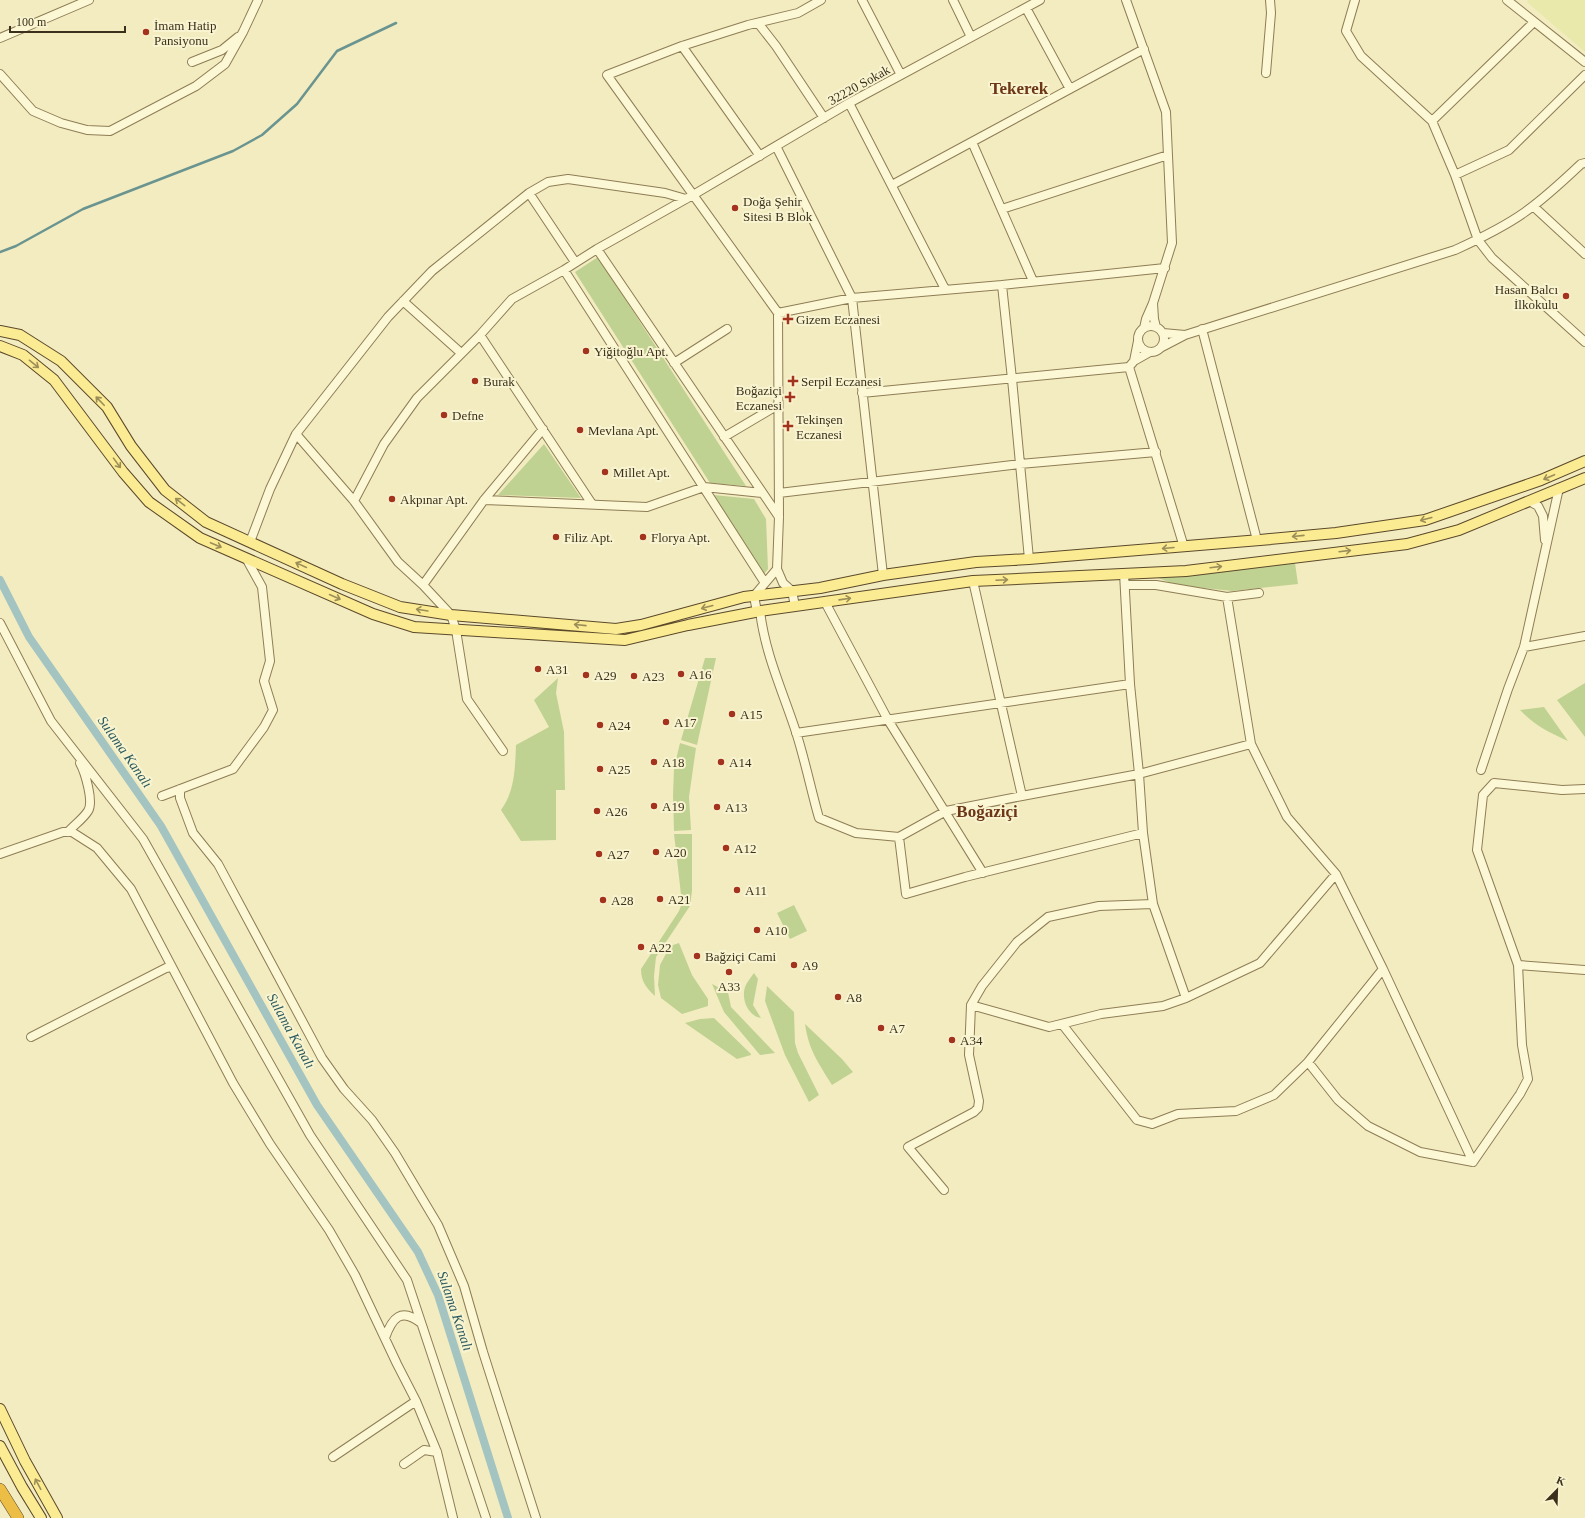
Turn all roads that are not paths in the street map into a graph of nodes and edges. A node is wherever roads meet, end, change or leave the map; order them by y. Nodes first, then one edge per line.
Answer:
1 (89, 0) edge
2 (258, 0) edge
3 (821, 0) edge
4 (862, 0) edge
5 (952, 0) edge
6 (1039, 0) edge
7 (1126, 0) edge
8 (1270, 0) edge
9 (1355, 0) edge
10 (1511, 1) edge
11 (1026, 8) junction
12 (1534, 22) junction
13 (758, 23) junction
14 (243, 32) junction
15 (0, 38) edge
16 (971, 38) junction
17 (682, 46) junction
18 (1144, 49) junction
19 (192, 62) dead end
20 (1585, 62) edge
21 (1266, 73) dead end
22 (0, 74) edge
23 (901, 75) junction
24 (1585, 75) edge
25 (1070, 89) junction
26 (850, 103) junction
27 (824, 118) junction
28 (1432, 121) junction
29 (972, 142) junction
30 (776, 146) junction
31 (1168, 155) junction
32 (760, 156) junction
33 (1585, 163) edge
34 (1455, 175) junction
35 (892, 185) junction
36 (529, 193) junction
37 (689, 197) junction
38 (1533, 206) junction
39 (1002, 210) junction
40 (1478, 240) junction
41 (596, 249) junction
42 (1585, 254) edge
43 (575, 262) junction
44 (1165, 268) junction
45 (564, 270) junction
46 (1032, 282) junction
47 (1002, 285) junction
48 (945, 290) junction
49 (852, 298) junction
50 (403, 301) junction
51 (1153, 303) junction
52 (778, 313) junction
53 (1156, 327) junction
54 (1144, 328) junction
55 (727, 329) dead end
56 (1202, 329) junction
57 (0, 331) edge
58 (1163, 333) junction
59 (480, 335) junction
60 (1185, 335) junction
61 (1138, 341) junction
62 (1585, 342) edge
63 (0, 346) edge
64 (1162, 347) junction
65 (1150, 352) junction
66 (461, 353) junction
67 (674, 363) junction
68 (1131, 364) junction
69 (1012, 379) junction
70 (862, 393) junction
71 (778, 405) junction
72 (543, 429) junction
73 (296, 434) junction
74 (724, 437) junction
75 (1156, 452) junction
76 (1585, 461) edge
77 (1020, 464) junction
78 (1585, 478) edge
79 (873, 482) junction
80 (704, 487) junction
81 (1559, 488) junction
82 (762, 493) junction
83 (779, 493) junction
84 (484, 500) junction
85 (354, 501) junction
86 (1529, 501) junction
87 (592, 504) junction
88 (779, 517) junction
89 (1257, 540) junction
90 (250, 542) junction
91 (1184, 547) junction
92 (246, 558) junction
93 (1545, 558) junction
94 (1029, 559) junction
95 (777, 569) junction
96 (1124, 573) junction
97 (883, 575) junction
98 (974, 581) junction
99 (765, 583) junction
100 (423, 585) junction
101 (1125, 585) junction
102 (792, 591) junction
103 (1260, 593) dead end
104 (754, 596) junction
105 (1226, 596) junction
106 (825, 602) junction
107 (795, 606) junction
108 (758, 612) junction
109 (451, 615) junction
110 (0, 623) edge
111 (456, 630) junction
112 (1585, 636) edge
113 (1524, 647) junction
114 (1130, 684) junction
115 (1001, 704) junction
116 (888, 720) junction
117 (796, 733) junction
118 (68, 743) junction
119 (1251, 744) junction
120 (503, 751) dead end
121 (1481, 770) dead end
122 (1139, 774) junction
123 (180, 789) junction
124 (1585, 789) edge
125 (162, 796) dead end
126 (1022, 796) junction
127 (946, 812) junction
128 (68, 832) junction
129 (1143, 832) junction
130 (899, 837) junction
131 (0, 854) edge
132 (983, 873) junction
133 (1336, 874) junction
134 (1152, 904) junction
135 (1518, 965) junction
136 (172, 967) junction
137 (1383, 969) junction
138 (1585, 970) edge
139 (1186, 998) junction
140 (971, 1005) junction
141 (1062, 1024) junction
142 (31, 1037) dead end
143 (1308, 1062) junction
144 (1473, 1162) junction
145 (944, 1190) dead end
146 (421, 1324) junction
147 (385, 1338) junction
148 (416, 1401) junction
149 (0, 1409) edge
150 (0, 1446) edge
151 (437, 1452) junction
152 (333, 1458) dead end
153 (404, 1464) dead end
154 (0, 1488) edge
155 (18, 1518) edge
156 (41, 1518) edge
157 (57, 1518) edge
158 (454, 1518) edge
159 (486, 1518) edge
160 (536, 1518) edge

1 - 15 street
2 - 14 street
3 - 13 street
4 - 23 street
5 - 16 street
6 - 11 street, 32220 Sokak
7 - 18 street
8 - 21 street
9 - 28 street
10 - 12 street
11 - 16 street, 32220 Sokak
11 - 25 street
12 - 20 street
12 - 28 street
13 - 17 street
13 - 27 street
14 - 19 street
14 - 22 street
16 - 23 street, 32220 Sokak
17 - 32 street
17 - 37 street
18 - 25 street
18 - 31 street
23 - 26 street, 32220 Sokak
24 - 34 street
25 - 29 street
26 - 27 street, 32220 Sokak
26 - 35 street
27 - 30 street, 32220 Sokak
28 - 34 street
29 - 35 street
29 - 39 street
30 - 32 street, 32220 Sokak
30 - 49 street
31 - 39 street
31 - 44 street
32 - 37 street, 32220 Sokak
33 - 38 street
34 - 40 street
35 - 48 street
36 - 37 street
36 - 43 street
36 - 50 street
37 - 41 street, 32220 Sokak
37 - 52 street
38 - 40 street
38 - 42 street
39 - 46 street
40 - 56 street
40 - 62 street
41 - 43 street, 32220 Sokak
41 - 67 street
43 - 45 street, 32220 Sokak
44 - 46 street
44 - 51 street
45 - 59 street, 32220 Sokak
45 - 80 street
46 - 47 street
47 - 48 street
47 - 69 street
48 - 49 street
49 - 52 street
49 - 70 street
50 - 66 street
50 - 73 street
51 - 53 street
51 - 54 street
52 - 71 street
53 - 54 street
53 - 58 street
54 - 61 street
55 - 67 street
56 - 60 street
56 - 89 street
90 -> 57 main road
58 - 60 street
58 - 64 street
59 - 66 street, 32220 Sokak
59 - 72 street
60 - 64 street
61 - 65 street
61 - 68 street
63 -> 92 main road
64 - 65 street
65 - 68 street
66 - 85 street, 32220 Sokak
67 - 74 street
68 - 69 street
68 - 75 street
69 - 70 street
69 - 77 street
70 - 79 street
71 - 74 street
71 - 83 street
72 - 84 street
72 - 87 street
73 - 85 street
73 - 90 street
74 - 82 street
75 - 77 street
75 - 91 street
76 -> 89 main road
77 - 79 street
77 - 94 street
78 - 81 main road
79 - 83 street
79 - 97 street
80 - 82 street
80 - 87 street
80 - 99 street
81 - 86 main road
81 - 93 street
82 - 88 street
83 - 88 street
84 - 87 street
84 - 100 street
85 - 100 street
86 - 93 street
96 -> 86 main road
88 - 95 street
89 - 91 main road
109 -> 90 main road
91 -> 94 main road
92 -> 111 main road
92 - 123 street
93 - 113 street
94 - 97 main road
95 - 99 street
95 - 102 street
98 -> 96 main road
96 - 101 street
97 - 102 main road
106 -> 98 main road
98 - 115 street
99 - 104 street
100 - 109 street
101 - 105 street
101 - 114 street
102 - 104 main road
102 - 107 street
103 - 105 street
104 - 108 street
104 -> 109 main road
105 - 119 street
106 - 107 main road
106 - 116 street
107 - 108 main road
108 - 111 main road
108 - 117 street
109 - 111 street
110 - 118 street
111 - 120 street
112 - 113 street
113 - 121 street
114 - 115 street
114 - 122 street
115 - 116 street
115 - 126 street
116 - 117 street
116 - 127 street
117 - 130 street
118 - 128 street
118 - 146 street
119 - 122 street
119 - 133 street
122 - 126 street
122 - 129 street
123 - 125 street
123 - 160 street
124 - 135 street
126 - 127 street
127 - 130 street
127 - 132 street
128 - 131 street
128 - 136 street
129 - 132 street
129 - 134 street
130 - 132 street
133 - 137 street
133 - 139 street
134 - 139 street
134 - 140 street
135 - 138 street
135 - 144 street
136 - 142 street
136 - 147 street
137 - 143 street
137 - 144 street
139 - 141 street
140 - 141 street
140 - 145 street
141 - 143 street
143 - 144 street
146 - 147 street
146 - 159 street
147 - 148 street
148 - 151 street
148 - 152 street
157 -> 149 main road
150 - 156 main road
151 - 153 street
151 - 158 street
154 - 155 highway

